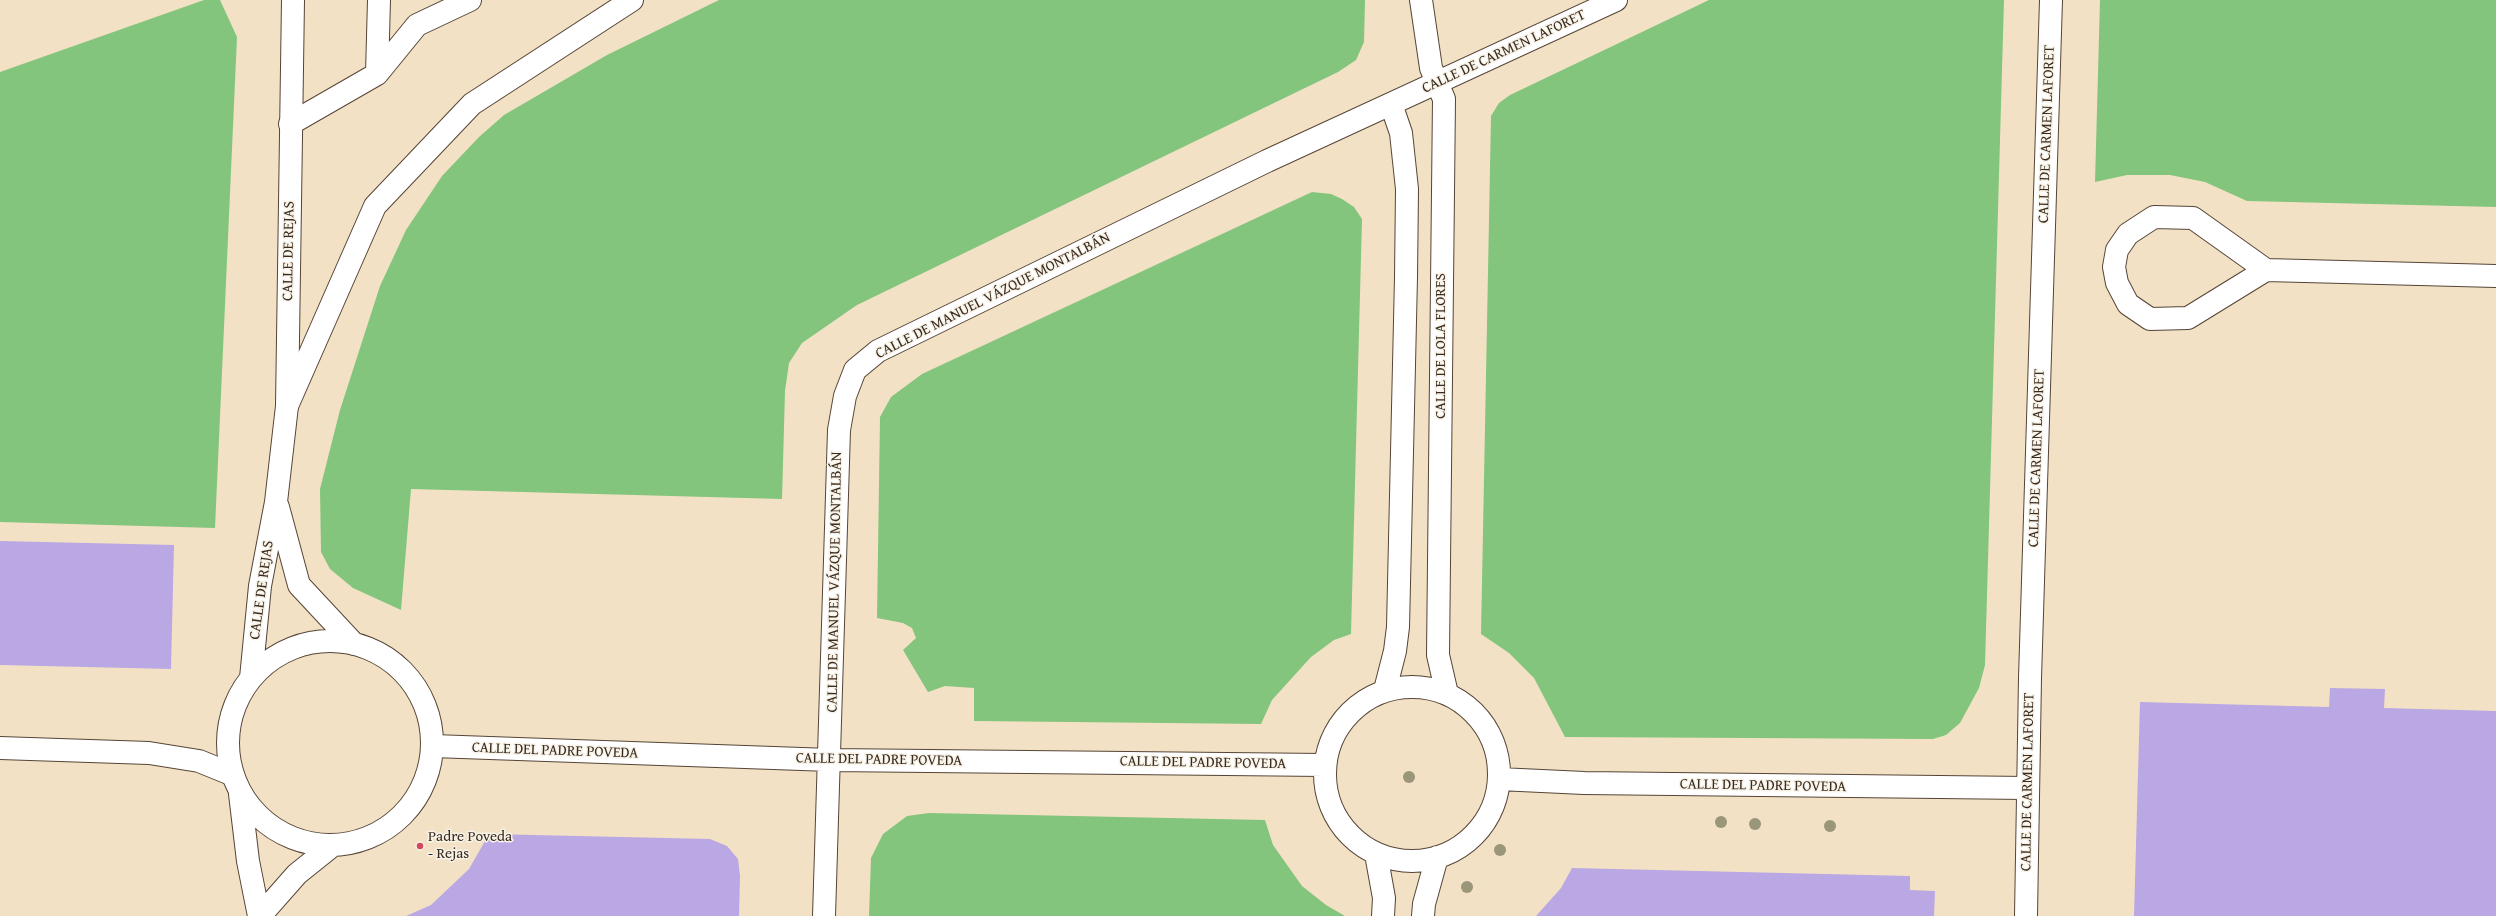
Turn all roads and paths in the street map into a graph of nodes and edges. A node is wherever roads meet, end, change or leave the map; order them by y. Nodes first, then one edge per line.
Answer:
1 (293, 0) edge
2 (379, 0) edge
3 (470, 0) edge
4 (632, 0) edge
5 (1422, 0) edge
6 (1616, 0) edge
7 (2051, 0) edge
8 (377, 74) junction
9 (1438, 84) junction
10 (1391, 104) junction
11 (290, 124) junction
12 (2266, 270) junction
13 (2496, 276) edge
14 (287, 406) junction
15 (276, 502) junction
16 (354, 644) junction
17 (251, 678) junction
18 (1385, 690) junction
19 (1447, 694) junction
20 (433, 746) junction
21 (0, 748) edge
22 (830, 760) junction
23 (1325, 765) junction
24 (231, 774) junction
25 (1499, 779) junction
26 (2027, 788) junction
27 (240, 794) junction
28 (332, 846) junction
29 (1376, 854) junction
30 (1437, 857) junction
31 (260, 916) edge
32 (824, 916) edge
33 (1383, 916) edge
34 (1423, 916) edge
35 (2026, 916) edge

1 - 11 main road, CALLE DE REJAS
2 - 8 main road
3 - 8 main road
4 - 14 main road
5 - 9 main road, CALLE DE LOLA FLORES
6 - 9 main road, CALLE DE CARMEN LAFORET
7 - 26 main road, CALLE DE CARMEN LAFORET
8 - 11 main road
9 - 10 main road, CALLE DE CARMEN LAFORET
9 - 19 main road, CALLE DE LOLA FLORES
10 - 18 main road
10 - 22 main road, CALLE DE MANUEL VÁZQUE MONTALBÁN
11 - 14 main road, CALLE DE REJAS
12 - 12 main road
12 - 13 main road
14 - 15 main road, CALLE DE REJAS
15 - 16 main road, CALLE DE REJAS
15 - 17 main road, CALLE DE REJAS
16 - 17 main road
16 - 20 main road
17 - 24 main road
18 - 19 main road
18 - 23 main road
19 - 25 main road
20 - 22 main road, CALLE DEL PADRE POVEDA
20 - 28 main road
21 - 24 main road
22 - 23 main road, CALLE DEL PADRE POVEDA
22 - 32 main road, CALLE DE MANUEL VÁZQUE MONTALBÁN
23 - 29 main road
24 - 27 main road
25 - 26 main road, CALLE DEL PADRE POVEDA
25 - 30 main road
26 - 35 main road, CALLE DE CARMEN LAFORET
27 - 28 main road
27 - 31 main road
28 - 31 main road
29 - 30 main road
29 - 33 main road
30 - 34 main road

